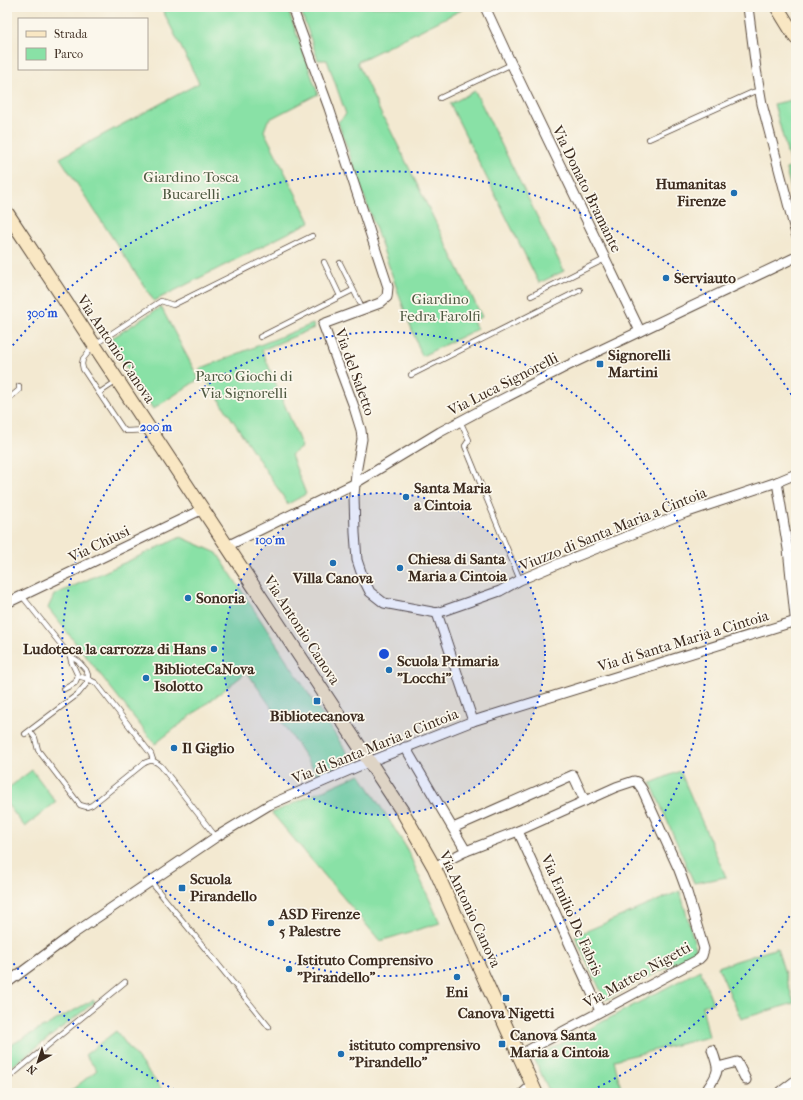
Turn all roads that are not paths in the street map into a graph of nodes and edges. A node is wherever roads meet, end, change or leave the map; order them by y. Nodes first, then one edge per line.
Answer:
1 (292, 7) edge
2 (485, 7) edge
3 (748, 7) edge
4 (777, 7) edge
5 (796, 38) edge
6 (510, 62) junction
7 (760, 91) junction
8 (440, 98) dead end
9 (649, 139) dead end
10 (7, 213) edge
11 (796, 234) edge
12 (312, 236) dead end
13 (796, 257) edge
14 (605, 258) junction
15 (324, 262) dead end
16 (340, 263) dead end
17 (353, 290) junction
18 (580, 290) dead end
19 (340, 296) junction
20 (532, 296) dead end
21 (360, 303) dead end
22 (640, 331) junction
23 (260, 337) dead end
24 (94, 345) junction
25 (411, 375) dead end
26 (117, 380) junction
27 (20, 386) dead end
28 (99, 393) junction
29 (7, 400) edge
30 (460, 421) junction
31 (151, 430) junction
32 (796, 474) edge
33 (778, 482) junction
34 (354, 484) junction
35 (203, 509) junction
36 (227, 546) junction
37 (520, 580) junction
38 (22, 596) junction
39 (7, 603) edge
40 (437, 612) junction
41 (796, 621) edge
42 (796, 627) edge
43 (70, 656) junction
44 (78, 676) junction
45 (88, 679) junction
46 (64, 689) dead end
47 (473, 721) junction
48 (30, 731) junction
49 (25, 734) dead end
50 (405, 747) junction
51 (153, 760) junction
52 (370, 762) junction
53 (585, 800) junction
54 (453, 828) junction
55 (518, 831) junction
56 (216, 837) junction
57 (466, 851) junction
58 (434, 867) junction
59 (151, 882) junction
60 (125, 982) dead end
61 (7, 983) edge
62 (600, 1011) junction
63 (269, 1027) dead end
64 (712, 1050) dead end
65 (519, 1055) junction
66 (718, 1067) junction
67 (7, 1079) edge
68 (746, 1080) dead end
69 (796, 1080) edge
70 (530, 1090) edge
71 (709, 1093) edge
72 (779, 1093) edge

1 - 34 street, Via del Saletto
2 - 6 street, Via Donato Bramante
3 - 7 street
4 - 5 street
6 - 8 lane
6 - 14 street, Via Donato Bramante
7 - 9 lane
7 - 11 street
10 - 24 street, Via Antonio Canova
12 - 24 lane
13 - 22 street, Via Luca Signorelli
14 - 20 lane
14 - 22 street, Via Donato Bramante
15 - 19 lane
16 - 17 lane
17 - 19 lane
17 - 21 lane
18 - 25 lane
19 - 23 lane
22 - 30 street, Via Luca Signorelli
24 - 26 street, Via Antonio Canova
24 - 28 lane
26 - 28 lane
26 - 31 street, Via Antonio Canova
27 - 29 lane
28 - 31 lane
30 - 34 street, Via Luca Signorelli
30 - 37 lane
31 - 35 street, Via Antonio Canova
32 - 33 street, Viuzzo di Santa Maria a Cintoia
33 - 37 street, Viuzzo di Santa Maria a Cintoia
33 - 41 street
34 - 36 street, Via Luca Signorelli
34 - 40 street, Via del Saletto
35 - 36 street, Via Antonio Canova
35 - 38 street, Via Chiusi
36 - 52 street, Via Antonio Canova
37 - 40 street, Viuzzo di Santa Maria a Cintoia
38 - 39 street, Via Chiusi
38 - 43 lane
40 - 47 street
41 - 42 street
41 - 47 street, Via di Santa Maria a Cintoia
43 - 44 lane
43 - 45 lane
44 - 45 lane
44 - 46 lane
45 - 48 lane
45 - 51 lane
47 - 50 street, Via di Santa Maria a Cintoia
48 - 49 lane
48 - 51 lane
50 - 52 street, Via di Santa Maria a Cintoia
50 - 54 street
51 - 56 lane
52 - 56 street, Via di Santa Maria a Cintoia
52 - 58 street, Via Antonio Canova
53 - 54 street
53 - 55 street, Via Matteo Nigetti
53 - 62 street, Via Matteo Nigetti
54 - 57 street
55 - 57 street, Via Matteo Nigetti
55 - 62 street, Via Emilio De Fabris
56 - 59 street, Via di Santa Maria a Cintoia
57 - 58 street, Via Matteo Nigetti
58 - 65 street, Via Antonio Canova
59 - 61 street, Via di Santa Maria a Cintoia
59 - 63 lane
60 - 67 lane
62 - 65 street, Via Matteo Nigetti
64 - 66 street
65 - 70 street, Via Antonio Canova
66 - 68 street
66 - 71 street
69 - 72 street

